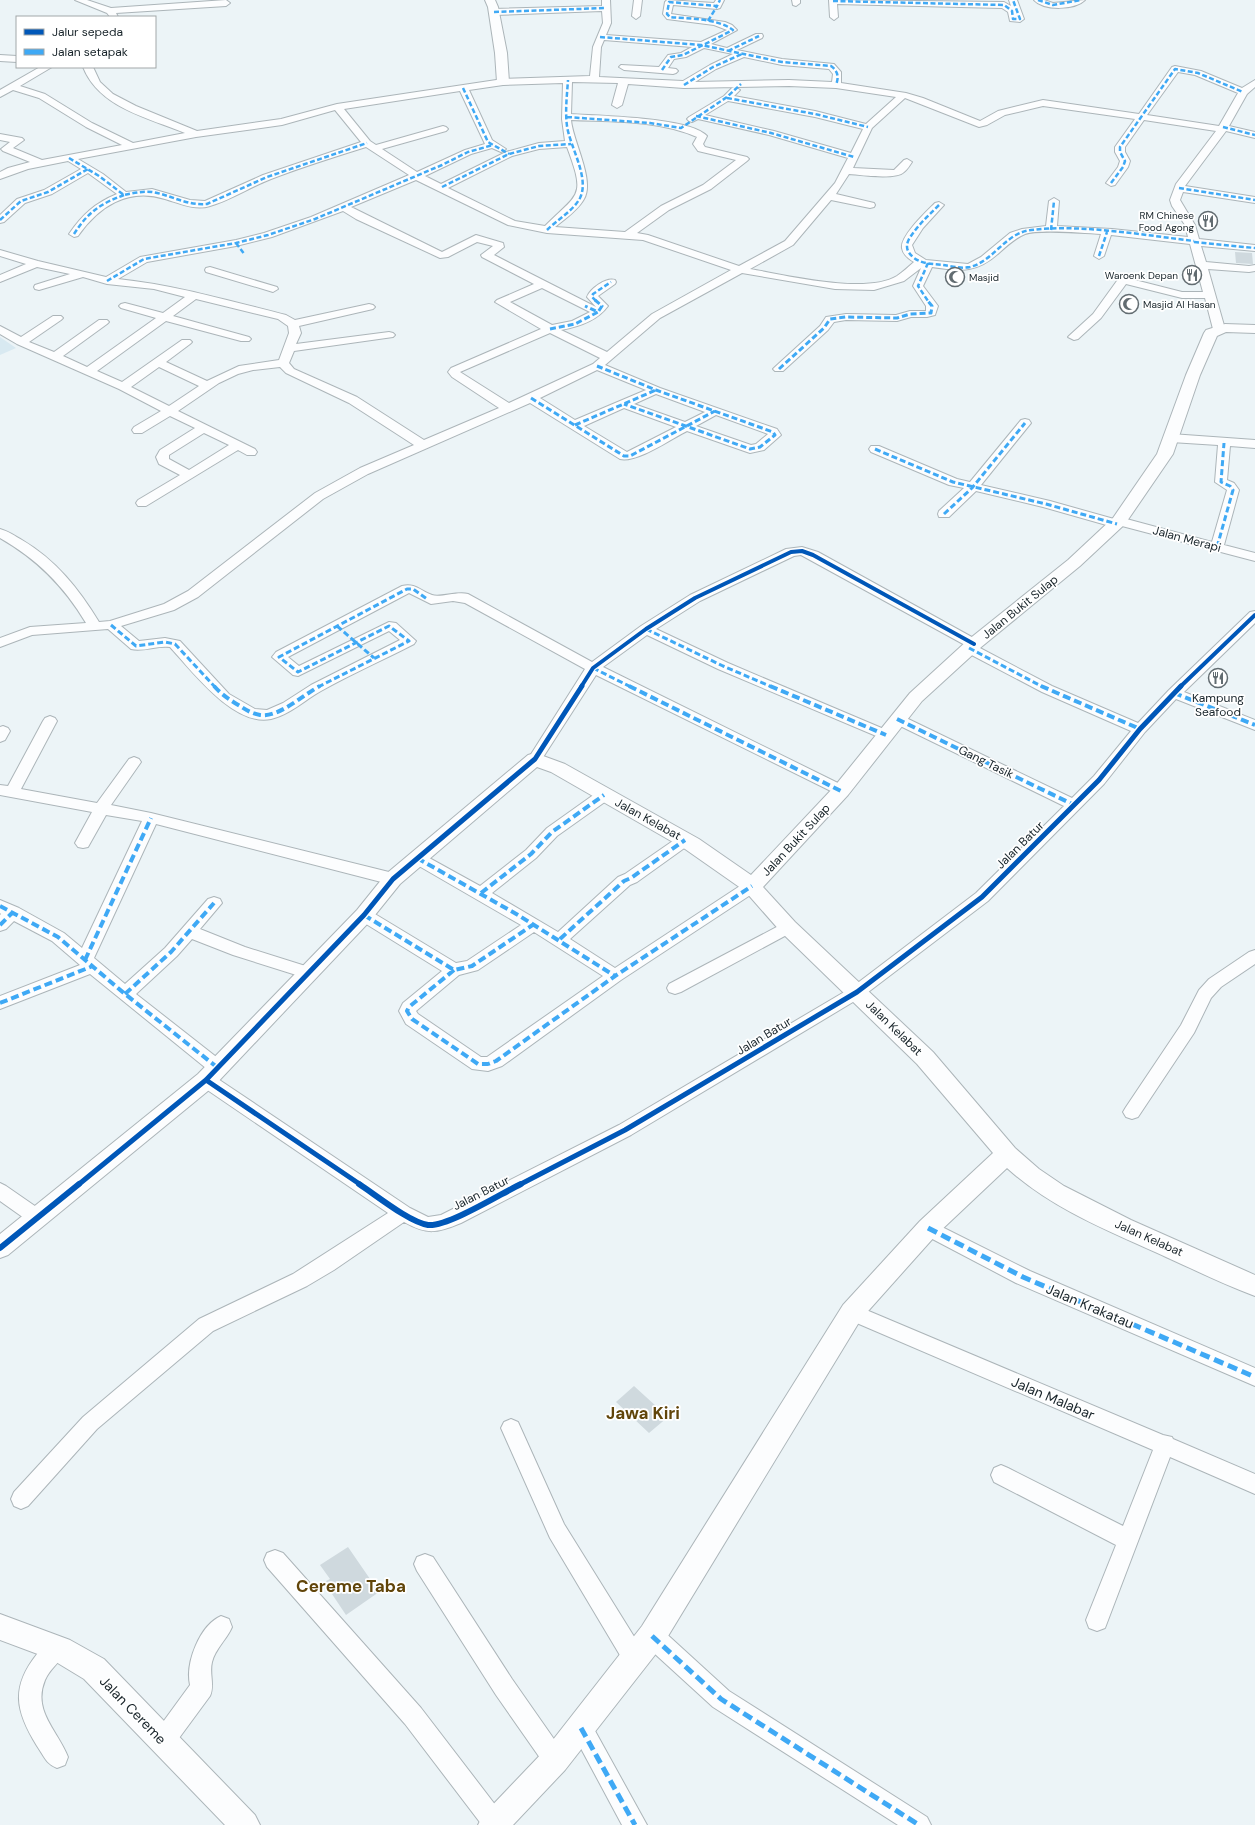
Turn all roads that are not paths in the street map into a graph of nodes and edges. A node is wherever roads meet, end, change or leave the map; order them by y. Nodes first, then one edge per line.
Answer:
1 (79, 0) edge
2 (490, 0) edge
3 (638, 0) edge
4 (1013, 0) edge
5 (1038, 0) edge
6 (1081, 0) edge
7 (833, 1) edge
8 (226, 3) dead end
9 (719, 3) edge
10 (1057, 3) edge
11 (162, 4) edge
12 (606, 4) edge
13 (494, 12) junction
14 (112, 14) edge
15 (636, 16) dead end
16 (834, 16) dead end
17 (708, 22) junction
18 (759, 36) dead end
19 (600, 37) junction
20 (701, 45) junction
21 (728, 51) junction
22 (742, 54) junction
23 (0, 58) edge
24 (16, 60) edge
25 (624, 67) dead end
26 (45, 68) edge
27 (88, 68) edge
28 (647, 69) junction
29 (662, 70) junction
30 (673, 71) dead end
31 (745, 73) dead end
32 (594, 79) junction
33 (568, 80) junction
34 (624, 80) junction
35 (638, 81) junction
36 (503, 82) junction
37 (1255, 83) edge
38 (741, 84) junction
39 (684, 85) junction
40 (836, 85) junction
41 (13, 87) junction
42 (464, 88) junction
43 (1243, 92) junction
44 (0, 94) edge
45 (903, 95) junction
46 (727, 98) junction
47 (617, 105) dead end
48 (337, 107) junction
49 (696, 116) junction
50 (1143, 116) junction
51 (567, 117) junction
52 (868, 127) junction
53 (681, 128) junction
54 (1222, 128) junction
55 (443, 130) dead end
56 (196, 134) junction
57 (1255, 135) edge
58 (0, 137) edge
59 (571, 144) junction
60 (493, 145) junction
61 (130, 146) junction
62 (371, 146) junction
63 (509, 154) junction
64 (854, 157) junction
65 (69, 158) junction
66 (907, 162) dead end
67 (40, 163) junction
68 (88, 169) junction
69 (846, 171) junction
70 (0, 176) edge
71 (417, 176) junction
72 (1111, 183) dead end
73 (442, 187) junction
74 (1179, 188) junction
75 (124, 195) junction
76 (829, 196) junction
77 (1255, 200) edge
78 (1054, 201) dead end
79 (870, 205) dead end
80 (939, 205) dead end
81 (343, 207) junction
82 (0, 220) edge
83 (512, 223) junction
84 (547, 230) junction
85 (1051, 230) junction
86 (1107, 232) junction
87 (74, 234) dead end
88 (627, 236) junction
89 (486, 241) junction
90 (1194, 242) junction
91 (236, 243) junction
92 (1255, 248) edge
93 (0, 253) edge
94 (246, 255) dead end
95 (1099, 256) dead end
96 (927, 263) junction
97 (36, 264) junction
98 (1201, 265) junction
99 (1255, 268) edge
100 (210, 270) dead end
101 (741, 270) junction
102 (84, 274) junction
103 (0, 279) edge
104 (107, 281) junction
105 (611, 282) dead end
106 (253, 283) junction
107 (542, 284) junction
108 (39, 287) dead end
109 (273, 288) dead end
110 (195, 295) junction
111 (1209, 295) junction
112 (225, 303) junction
113 (125, 306) dead end
114 (369, 307) dead end
115 (598, 312) junction
116 (164, 317) junction
117 (57, 318) dead end
118 (103, 322) dead end
119 (293, 324) junction
120 (550, 328) junction
121 (0, 329) edge
122 (1218, 329) junction
123 (1255, 329) edge
124 (389, 336) dead end
125 (1074, 337) dead end
126 (245, 339) dead end
127 (21, 342) junction
128 (186, 342) dead end
129 (289, 348) junction
130 (55, 357) junction
131 (608, 357) junction
132 (158, 362) junction
133 (283, 363) junction
134 (597, 366) junction
135 (779, 368) dead end
136 (88, 372) junction
137 (208, 386) junction
138 (123, 387) junction
139 (656, 390) junction
140 (530, 398) junction
141 (624, 404) junction
142 (508, 408) junction
143 (170, 411) junction
144 (715, 411) junction
145 (1025, 423) dead end
146 (576, 425) junction
147 (688, 426) junction
148 (204, 428) junction
149 (138, 430) dead end
150 (1171, 438) junction
151 (1224, 443) junction
152 (1255, 444) edge
153 (238, 445) junction
154 (423, 445) junction
155 (875, 449) dead end
156 (251, 452) dead end
157 (189, 475) junction
158 (972, 488) junction
159 (142, 503) dead end
160 (944, 514) dead end
161 (1118, 522) junction
162 (0, 533) edge
163 (1217, 547) junction
164 (1255, 557) edge
165 (1254, 618) edge
166 (111, 625) junction
167 (337, 626) junction
168 (96, 627) junction
169 (646, 629) junction
170 (356, 642) junction
171 (0, 643) edge
172 (972, 646) junction
173 (374, 658) junction
174 (593, 668) junction
175 (1174, 693) junction
176 (50, 720) dead end
177 (897, 720) junction
178 (1255, 725) edge
179 (1140, 729) junction
180 (886, 735) junction
181 (535, 759) junction
182 (134, 762) dead end
183 (6, 791) edge
184 (841, 791) junction
185 (604, 795) junction
186 (1074, 805) junction
187 (101, 809) junction
188 (151, 818) junction
189 (685, 840) junction
190 (83, 843) dead end
191 (417, 858) junction
192 (393, 879) junction
193 (752, 886) junction
194 (481, 893) junction
195 (214, 903) dead end
196 (6, 909) edge
197 (364, 915) junction
198 (534, 924) junction
199 (0, 925) edge
200 (788, 927) junction
201 (189, 931) junction
202 (560, 939) junction
203 (1255, 956) edge
204 (89, 963) junction
205 (454, 970) junction
206 (309, 973) junction
207 (615, 976) junction
208 (675, 988) dead end
209 (857, 992) junction
210 (125, 994) junction
211 (0, 1003) edge
212 (212, 1074) junction
213 (1132, 1112) dead end
214 (1007, 1154) junction
215 (0, 1191) edge
216 (403, 1213) junction
217 (38, 1218) junction
218 (928, 1228) junction
219 (0, 1248) edge
220 (1255, 1286) edge
221 (852, 1312) junction
222 (1255, 1377) edge
223 (511, 1428) dead end
224 (1165, 1444) junction
225 (1001, 1475) dead end
226 (1255, 1484) edge
227 (21, 1499) dead end
228 (1128, 1540) junction
229 (275, 1560) dead end
230 (425, 1564) dead end
231 (1097, 1620) dead end
232 (221, 1626) dead end
233 (0, 1627) edge
234 (652, 1636) junction
235 (57, 1647) junction
236 (635, 1659) junction
237 (581, 1728) junction
238 (163, 1741) junction
239 (57, 1757) dead end
240 (555, 1760) junction
241 (239, 1823) edge
242 (494, 1824) edge
243 (635, 1825) edge
244 (919, 1825) edge

1 - 14 street
2 - 13 street
3 - 15 street
4 - 7 street
5 - 10 street
6 - 10 street
7 - 16 street
8 - 11 street
9 - 17 street
9 - 17 street
11 - 14 street
12 - 13 street
12 - 19 street
13 - 36 street
17 - 20 street
18 - 21 street
19 - 20 street
19 - 32 street
20 - 21 street
20 - 29 street
21 - 22 street
22 - 39 street
22 - 40 street
23 - 24 street
25 - 28 street
26 - 41 street
27 - 56 street
28 - 29 street
28 - 35 street
29 - 30 street
31 - 38 street
32 - 33 street
32 - 34 street
33 - 36 street
33 - 51 street
34 - 35 street
34 - 47 street
35 - 39 street
36 - 42 street
37 - 43 street
38 - 39 street
38 - 40 street
38 - 46 street
40 - 45 street
41 - 44 street
41 - 61 street
42 - 48 street
42 - 60 street
43 - 50 street
43 - 54 street
45 - 50 street
45 - 52 street
46 - 49 street
46 - 52 street
48 - 56 street
48 - 62 street
49 - 53 street
49 - 64 street
50 - 54 street
50 - 72 street
51 - 53 street
51 - 59 street
52 - 64 street
53 - 88 street
54 - 57 street
54 - 74 street
55 - 62 street
56 - 61 street
58 - 67 street
59 - 63 street
59 - 84 street
60 - 63 street
60 - 71 street
61 - 65 street
62 - 71 street
62 - 75 street
63 - 73 street
64 - 69 street
65 - 67 street
65 - 68 street
66 - 69 street
67 - 70 street
68 - 75 street
68 - 82 street
69 - 76 street
71 - 73 street
71 - 81 street
73 - 83 street
74 - 77 street
74 - 90 street
75 - 87 street
76 - 79 street
76 - 101 street
78 - 85 street
80 - 96 street
81 - 89 street
81 - 91 street
83 - 84 street
83 - 89 street
84 - 88 street
85 - 86 street
85 - 96 street
86 - 90 street
86 - 95 street
88 - 101 street
89 - 107 street
90 - 92 street
90 - 98 street
91 - 94 street
91 - 104 street
93 - 97 street
96 - 101 street
96 - 135 street
97 - 102 street
97 - 103 street
98 - 99 street
98 - 111 street
100 - 106 street
101 - 131 street
102 - 104 street
102 - 108 street
104 - 110 street
105 - 115 street
106 - 109 street
106 - 112 street
107 - 115 street
107 - 120 street
110 - 112 street
110 - 116 street
111 - 122 street
111 - 125 street
112 - 119 street
113 - 116 street
114 - 119 street
115 - 120 street
116 - 126 street
116 - 136 street
117 - 127 street
118 - 130 street
119 - 129 street
120 - 131 street
120 - 142 street
121 - 127 street
122 - 123 street
122 - 150 street, Jalan Bukit Sulap
124 - 129 street
127 - 130 street
128 - 132 street
129 - 133 street
130 - 136 street
131 - 134 street
132 - 137 street
132 - 138 street
133 - 137 street
133 - 154 street
134 - 139 street
134 - 140 street
136 - 138 street
137 - 143 street
138 - 143 street
139 - 141 street
139 - 144 street
140 - 142 street
140 - 146 street
141 - 146 street
141 - 147 street
142 - 154 street
143 - 148 street
143 - 149 street
144 - 147 street
144 - 147 street
145 - 158 street
146 - 147 street
148 - 153 street
148 - 157 street
150 - 151 street
150 - 161 street, Jalan Bukit Sulap
151 - 152 street
151 - 163 street
153 - 156 street
153 - 157 street
154 - 166 street
155 - 158 street, Jalan Merapi
157 - 159 street
158 - 160 street
158 - 161 street, Jalan Merapi
161 - 163 street, Jalan Merapi
161 - 172 street, Jalan Bukit Sulap
162 - 168 street
163 - 164 street, Jalan Merapi
165 - 175 street, Jalan Batur
166 - 168 street
166 - 173 street
167 - 170 street
167 - 170 street
167 - 174 street
168 - 171 street
169 - 172 street
169 - 174 street
169 - 180 street
170 - 173 street
170 - 173 street
172 - 177 street, Jalan Bukit Sulap
172 - 179 street
174 - 181 street
174 - 184 street
175 - 178 street
175 - 179 street, Jalan Batur
176 - 183 street
177 - 180 street, Jalan Bukit Sulap
177 - 186 street, Gang Tasik
179 - 186 street, Jalan Batur
180 - 184 street, Jalan Bukit Sulap
181 - 185 street, Jalan Kelabat
181 - 191 street
182 - 187 street
183 - 187 street
184 - 193 street, Jalan Bukit Sulap
185 - 189 street, Jalan Kelabat
185 - 194 street
186 - 209 street, Jalan Batur
187 - 188 street
187 - 190 street
188 - 192 street
188 - 204 street
189 - 193 street, Jalan Kelabat
189 - 202 street
191 - 192 street
191 - 194 street
192 - 197 street
193 - 200 street, Jalan Kelabat
193 - 207 street
194 - 198 street
195 - 201 street
196 - 199 street
196 - 204 street, Jalan Batur
197 - 205 street
197 - 206 street
198 - 202 street
198 - 205 street
200 - 208 street
200 - 209 street, Jalan Kelabat
201 - 206 street
201 - 210 street
202 - 207 street
203 - 213 street
204 - 210 street, Jalan Batur
204 - 211 street
205 - 207 street
206 - 212 street
209 - 214 street, Jalan Kelabat
209 - 216 street, Jalan Batur
210 - 212 street, Jalan Batur
212 - 216 street, Jalan Batur
212 - 217 street
214 - 218 street
214 - 220 street, Jalan Kelabat
215 - 217 street
216 - 227 street
217 - 219 street
218 - 221 street
218 - 222 street, Jalan Krakatau
221 - 224 street, Jalan Malabar
221 - 234 street
223 - 236 street
224 - 226 street, Jalan Malabar
224 - 228 street
225 - 228 street
228 - 231 street
229 - 242 street
230 - 240 street
232 - 238 street
233 - 235 street, Jalan Cereme
234 - 236 street
234 - 244 street
235 - 238 street, Jalan Cereme
235 - 239 street
236 - 237 street
237 - 240 street
237 - 243 street
238 - 241 street, Jalan Cereme
240 - 242 street

